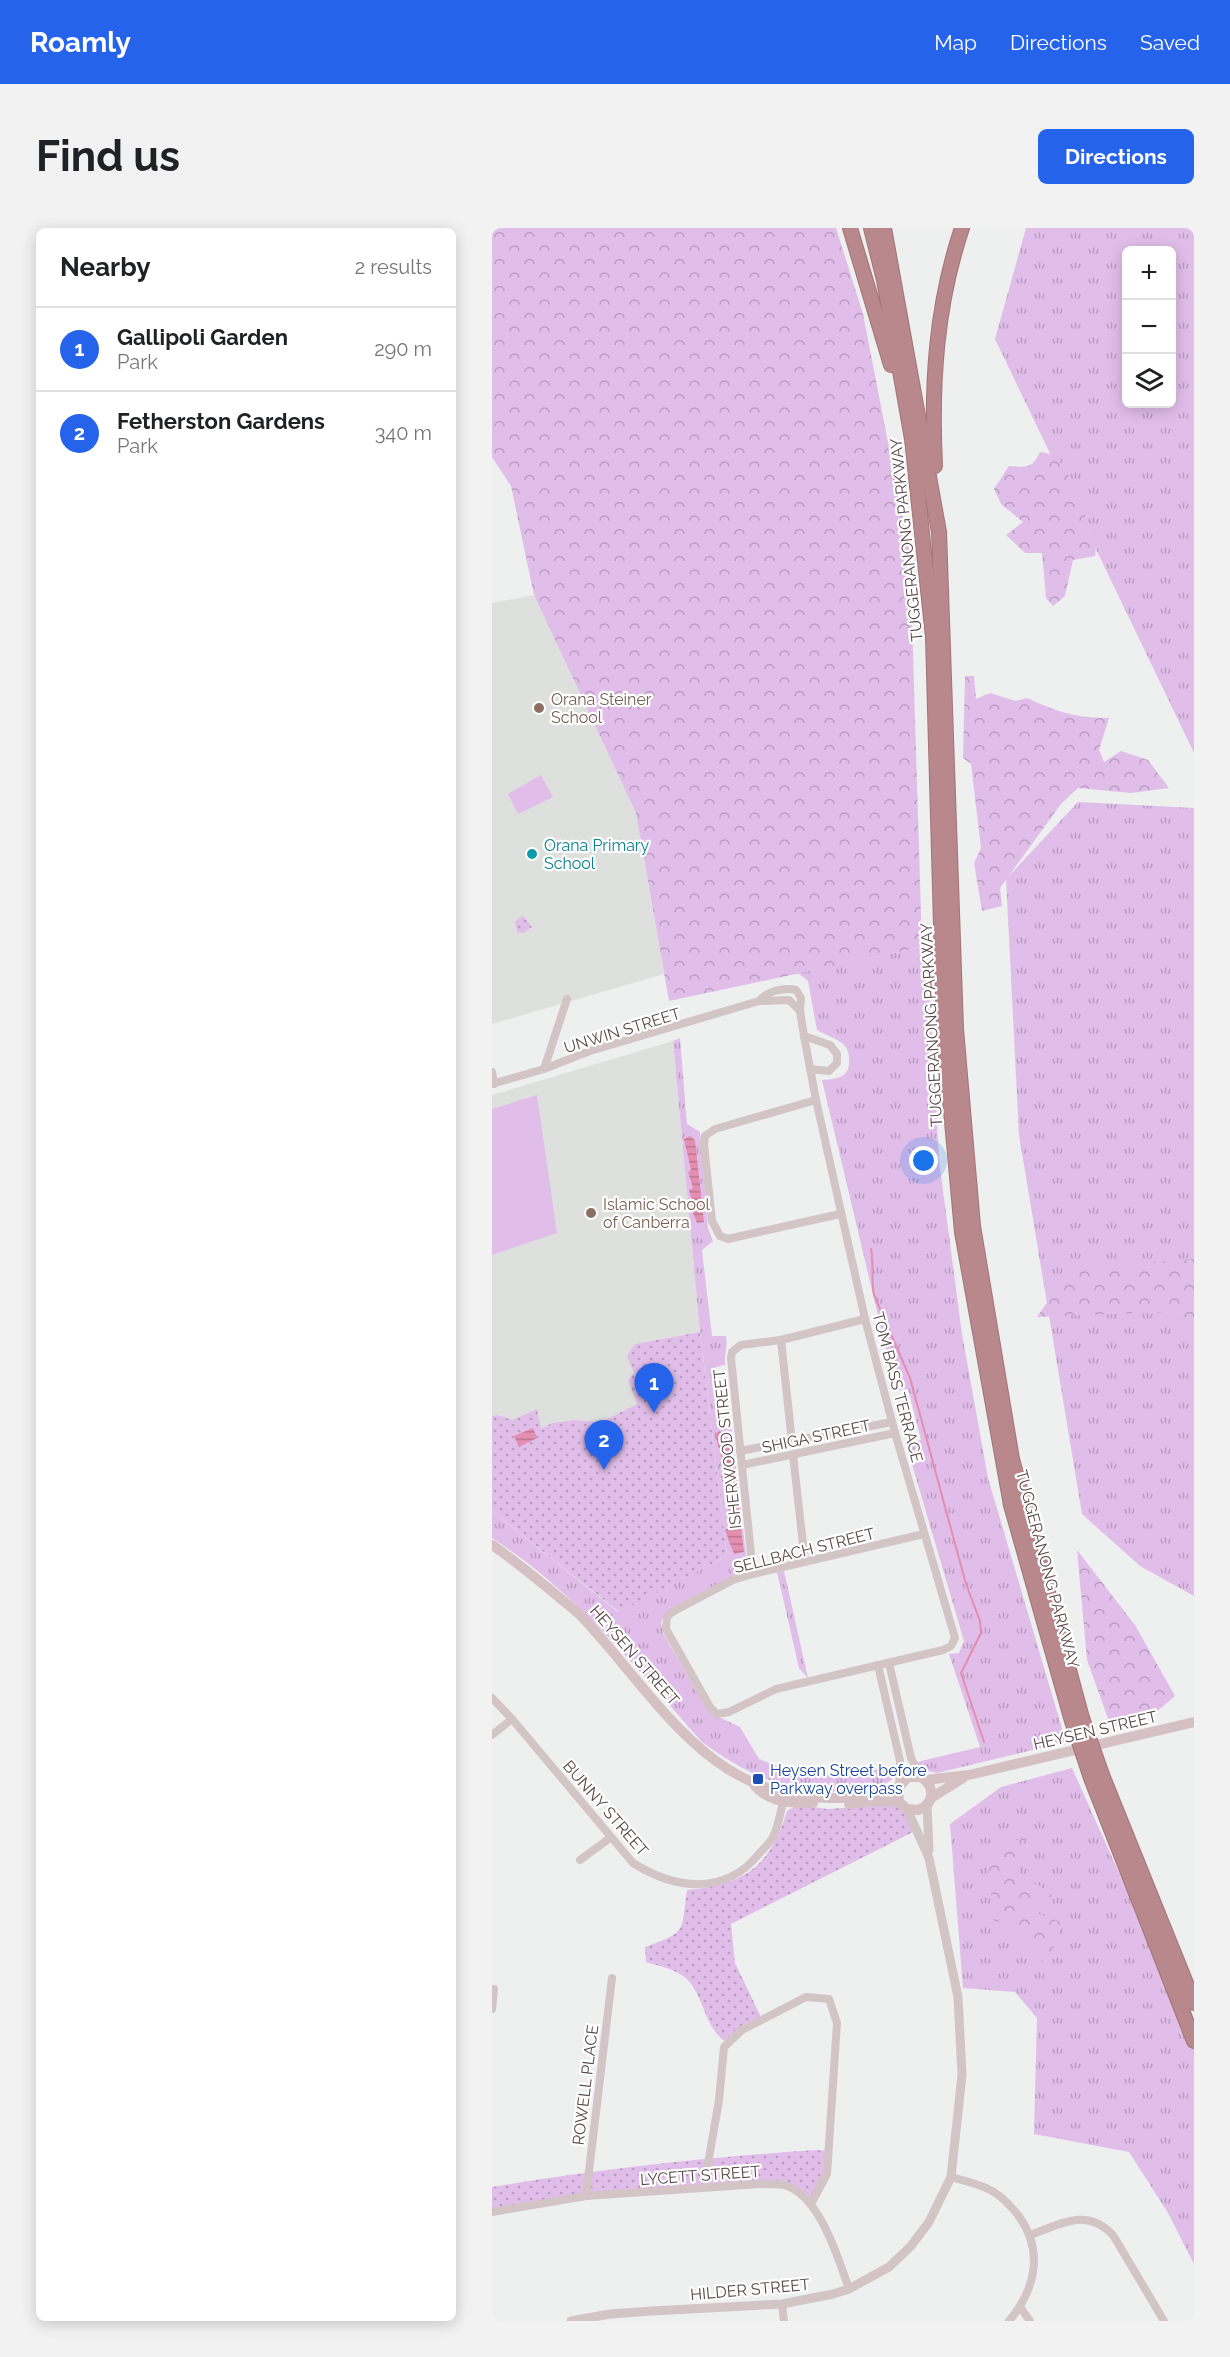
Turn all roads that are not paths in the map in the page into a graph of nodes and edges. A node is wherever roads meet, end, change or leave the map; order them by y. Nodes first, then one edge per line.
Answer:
1 (850, 228) edge
2 (871, 228) edge
3 (884, 228) edge
4 (962, 228) edge
5 (912, 439) junction
6 (939, 532) junction
7 (567, 999) dead end
8 (800, 1011) joint
9 (804, 1036) junction
10 (544, 1069) junction
11 (810, 1069) junction
12 (492, 1072) edge
13 (493, 1084) edge
14 (816, 1100) junction
15 (840, 1214) junction
16 (865, 1318) junction
17 (781, 1340) junction
18 (892, 1422) junction
19 (895, 1433) junction
20 (792, 1442) junction
21 (740, 1451) junction
22 (793, 1455) junction
23 (742, 1466) junction
24 (924, 1534) junction
25 (492, 1545) edge
26 (805, 1562) junction
27 (753, 1574) junction
28 (890, 1663) junction
29 (878, 1665) junction
30 (492, 1698) edge
31 (512, 1719) junction
32 (1077, 1720) junction
33 (1194, 1722) edge
34 (492, 1735) edge
35 (969, 1775) junction
36 (1097, 1776) junction
37 (923, 1779) junction
38 (898, 1787) junction
39 (784, 1798) junction
40 (929, 1802) junction
41 (903, 1806) junction
42 (610, 1838) junction
43 (929, 1858) junction
44 (580, 1860) dead end
45 (612, 1978) dead end
46 (494, 1989) dead end
47 (1194, 2003) edge
48 (492, 2009) edge
49 (1194, 2041) edge
50 (951, 2177) junction
51 (704, 2187) junction
52 (586, 2196) junction
53 (811, 2204) junction
54 (492, 2212) edge
55 (1030, 2235) junction
56 (849, 2289) junction
57 (782, 2304) junction
58 (1020, 2307) junction
59 (648, 2316) edge
60 (571, 2321) edge
61 (784, 2321) edge
62 (1009, 2321) edge
63 (1030, 2321) edge
64 (1164, 2321) edge

1 - 5 highway
2 - 5 highway, TUGGERANONG PARKWAY
3 - 6 highway, TUGGERANONG PARKWAY
4 - 6 highway
5 - 32 highway, TUGGERANONG PARKWAY
6 - 32 highway, TUGGERANONG PARKWAY
7 - 10 street
8 - 9 street, TOM BASS TERRACE
8 - 10 street, UNWIN STREET
9 - 11 street, TOM BASS TERRACE
9 - 11 street
10 - 13 street, UNWIN STREET
11 - 14 street, TOM BASS TERRACE
12 - 13 street
14 - 15 street, TOM BASS TERRACE
14 - 15 street
15 - 16 street, TOM BASS TERRACE
16 - 17 street, ISHERWOOD STREET
16 - 18 street, TOM BASS TERRACE
17 - 20 street
17 - 21 street, ISHERWOOD STREET
18 - 19 street, TOM BASS TERRACE
18 - 20 street, SHIGA STREET
19 - 22 street, SHIGA STREET
19 - 24 street, TOM BASS TERRACE
20 - 21 street, SHIGA STREET
21 - 23 street, ISHERWOOD STREET
22 - 23 street, SHIGA STREET
22 - 26 street
23 - 27 street, ISHERWOOD STREET
24 - 26 street, SELLBACH STREET
24 - 28 street, TOM BASS TERRACE
25 - 39 main road, HEYSEN STREET
26 - 27 street, SELLBACH STREET
27 - 29 street, SELLBACH STREET
28 - 29 street, SELLBACH STREET
28 - 37 street
29 - 38 street
30 - 31 street, BUNNY STREET
31 - 34 street
31 - 42 street, BUNNY STREET
32 - 36 highway, TUGGERANONG PARKWAY, bridge
33 - 35 main road, HEYSEN STREET
35 - 37 main road, HEYSEN STREET
35 - 40 main road, HEYSEN STREET
36 - 47 highway, TUGGERANONG PARKWAY
36 - 49 highway, TUGGERANONG PARKWAY
37 - 38 main road, HEYSEN STREET
37 - 40 main road
38 - 39 main road, HEYSEN STREET
38 - 41 main road
39 - 41 main road, HEYSEN STREET
39 - 42 street, BUNNY STREET
40 - 41 main road, HEYSEN STREET
40 - 43 street, HILDER STREET
41 - 43 street, HILDER STREET
42 - 44 street
43 - 50 street, HILDER STREET
45 - 52 street, ROWELL PLACE
46 - 48 street
50 - 55 street
50 - 56 street, HILDER STREET
51 - 52 street, LYCETT STREET
51 - 53 street, LYCETT STREET
51 - 53 street
52 - 54 street, LYCETT STREET
53 - 56 street, LYCETT STREET
55 - 58 street
55 - 64 street
56 - 57 street, HILDER STREET
57 - 59 street, HILDER STREET
57 - 61 street
58 - 62 street
58 - 63 street
59 - 60 street, HILDER STREET

